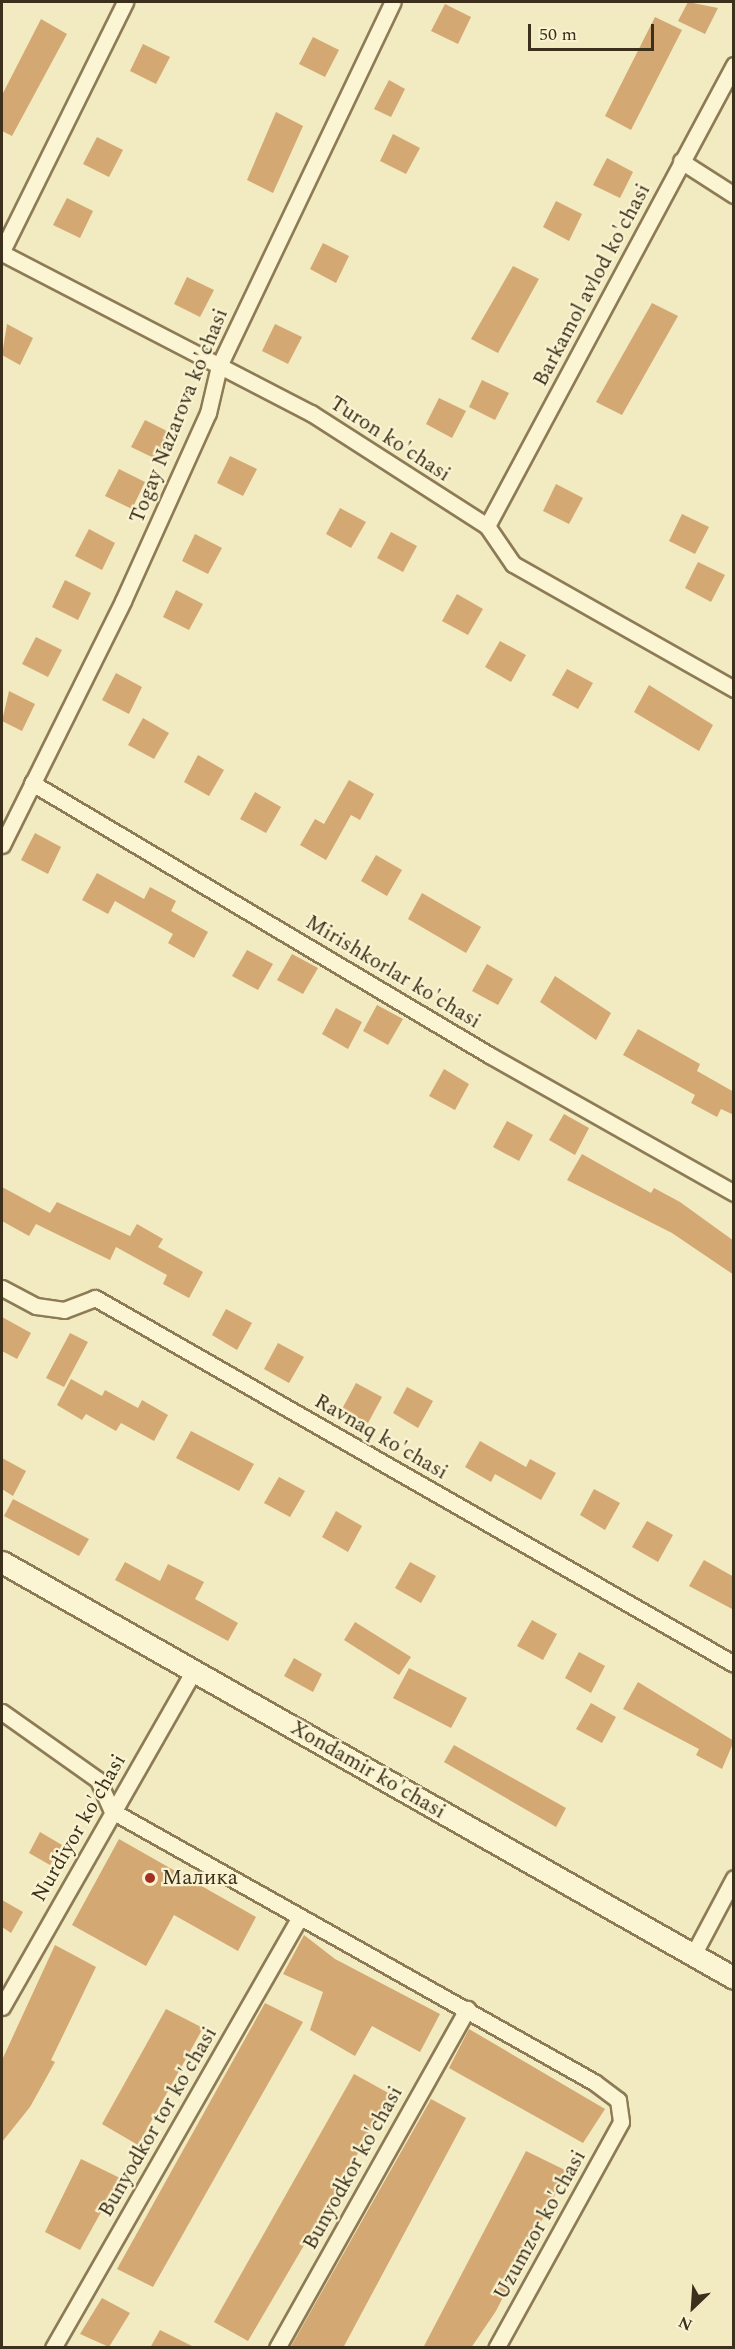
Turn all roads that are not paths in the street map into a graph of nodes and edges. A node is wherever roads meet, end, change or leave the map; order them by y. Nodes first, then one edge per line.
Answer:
1 (125, 2) edge
2 (393, 2) edge
3 (734, 64) edge
4 (681, 161) junction
5 (734, 195) edge
6 (2, 252) edge
7 (219, 366) junction
8 (487, 526) junction
9 (734, 689) edge
10 (32, 783) junction
11 (2, 845) edge
12 (734, 1193) edge
13 (2, 1288) edge
14 (2, 1562) edge
15 (734, 1664) edge
16 (194, 1671) junction
17 (2, 1712) edge
18 (112, 1811) junction
19 (734, 1878) edge
20 (300, 1917) junction
21 (693, 1955) junction
22 (734, 1978) edge
23 (2, 2007) edge
24 (467, 2009) junction
25 (55, 2347) edge
26 (277, 2348) edge
27 (496, 2348) edge

1 - 6 street
2 - 7 street, Togay Nazarova ko'chasi
3 - 4 street, Barkamol avlod ko'chasi
4 - 5 street
4 - 8 street, Barkamol avlod ko'chasi
6 - 7 street, Turon ko'chasi
7 - 8 street, Turon ko'chasi
7 - 10 street, Togay Nazarova ko'chasi
8 - 9 street, Turon ko'chasi
10 - 11 street, Togay Nazarova ko'chasi
10 - 12 street, Mirishkorlar ko'chasi
13 - 15 street, Ravnaq ko'chasi
14 - 16 main road, Xondamir ko'chasi
16 - 18 street, Nurdiyor ko'chasi
16 - 21 main road, Xondamir ko'chasi
17 - 18 street
18 - 20 street
18 - 23 street, Nurdiyor ko'chasi
19 - 21 street
20 - 24 street
20 - 25 street, Bunyodkor tor ko'chasi
21 - 22 main road, Xondamir ko'chasi
24 - 26 street, Bunyodkor ko'chasi
24 - 27 street, Uzumzor ko'chasi

